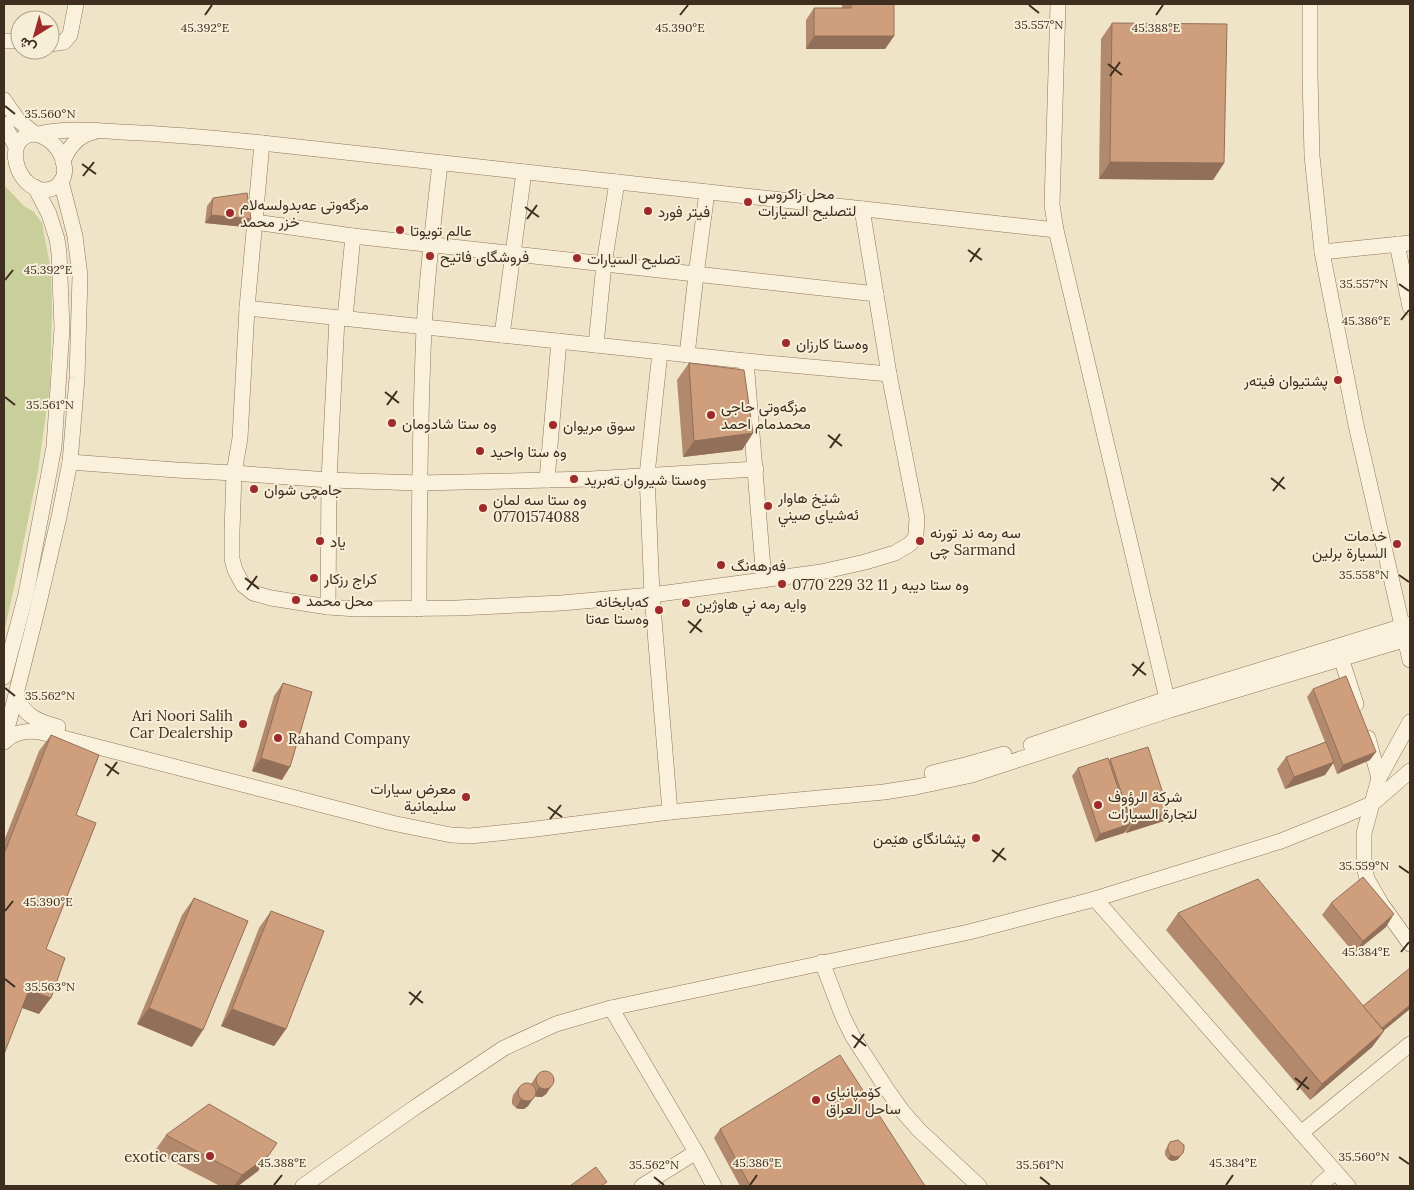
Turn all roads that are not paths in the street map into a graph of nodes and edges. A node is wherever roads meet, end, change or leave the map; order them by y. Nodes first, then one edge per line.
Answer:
1 (76, 4) edge
2 (1058, 4) edge
3 (1310, 4) edge
4 (60, 43) edge
5 (4, 100) edge
6 (4, 124) edge
7 (98, 131) junction
8 (36, 134) junction
9 (262, 143) junction
10 (16, 147) junction
11 (63, 162) junction
12 (440, 163) junction
13 (524, 172) junction
14 (62, 181) junction
15 (617, 182) junction
16 (35, 187) junction
17 (707, 192) junction
18 (862, 209) junction
19 (255, 222) junction
20 (1056, 230) junction
21 (353, 236) junction
22 (1404, 243) edge
23 (431, 245) junction
24 (1322, 252) junction
25 (514, 254) junction
26 (604, 264) junction
27 (696, 275) junction
28 (876, 294) junction
29 (1410, 307) edge
30 (247, 308) junction
31 (341, 318) junction
32 (424, 327) junction
33 (502, 335) junction
34 (559, 342) junction
35 (596, 345) junction
36 (660, 352) junction
37 (687, 355) junction
38 (746, 361) junction
39 (889, 374) junction
40 (70, 462) junction
41 (756, 469) junction
42 (234, 473) junction
43 (646, 475) junction
44 (329, 480) junction
45 (548, 480) junction
46 (419, 483) junction
47 (764, 580) junction
48 (652, 595) junction
49 (328, 607) junction
50 (419, 609) junction
51 (1407, 632) edge
52 (1341, 658) junction
53 (1410, 660) edge
54 (4, 677) edge
55 (16, 695) junction
56 (1168, 705) junction
57 (1410, 722) edge
58 (4, 737) edge
59 (4, 742) edge
60 (1410, 771) edge
61 (1379, 778) junction
62 (1373, 803) junction
63 (669, 808) junction
64 (387, 818) junction
65 (1095, 899) junction
66 (1410, 944) edge
67 (822, 962) junction
68 (611, 1008) junction
69 (1410, 1044) edge
70 (1301, 1133) junction
71 (696, 1152) junction
72 (1335, 1172) junction
73 (303, 1186) edge
74 (642, 1186) edge
75 (714, 1186) edge
76 (979, 1186) edge
77 (1319, 1186) edge
78 (1348, 1186) edge

1 - 4 street
2 - 20 street
3 - 24 street
5 - 8 street
6 - 10 street
7 - 8 street
7 - 9 street
7 - 11 street
8 - 10 street
8 - 11 street
9 - 12 street
9 - 19 street
10 - 16 street
11 - 14 street
12 - 13 street
12 - 23 street
13 - 15 street
13 - 25 street
14 - 16 street
14 - 40 street
15 - 17 street
15 - 26 street
16 - 54 street
17 - 18 street
17 - 27 street
18 - 20 street
18 - 28 street
19 - 21 street
19 - 30 street
20 - 56 street
21 - 23 street
21 - 31 street
22 - 24 street
22 - 29 street
23 - 25 street
23 - 32 street
24 - 51 street
25 - 26 street
25 - 33 street
26 - 27 street
26 - 35 street
27 - 28 street
27 - 37 street
28 - 39 street
30 - 31 street
30 - 42 street
31 - 32 street
31 - 44 street
32 - 33 street
32 - 46 street
33 - 34 street
34 - 35 street
34 - 45 street
35 - 36 street
36 - 37 street
36 - 43 street
37 - 38 street
38 - 39 street
38 - 41 street
39 - 47 street
40 - 42 street
40 - 55 street
41 - 43 street
41 - 47 street
42 - 44 street
42 - 49 street
43 - 45 street
43 - 48 street
44 - 46 street
44 - 49 street
45 - 46 street
46 - 50 street
47 - 48 street
48 - 50 street
48 - 63 street
49 - 50 street
51 - 52 street
51 - 53 street
51 - 56 street
52 - 56 street
52 - 61 street
55 - 58 street
55 - 64 street
56 - 63 street
57 - 61 street
59 - 64 street
60 - 62 street
61 - 62 street
62 - 65 street
62 - 66 street
63 - 64 street
65 - 67 street
65 - 70 street
67 - 68 street
67 - 76 street
68 - 71 street
68 - 73 street
69 - 70 street
70 - 72 street
71 - 74 street
71 - 75 street
72 - 77 street
72 - 78 street

